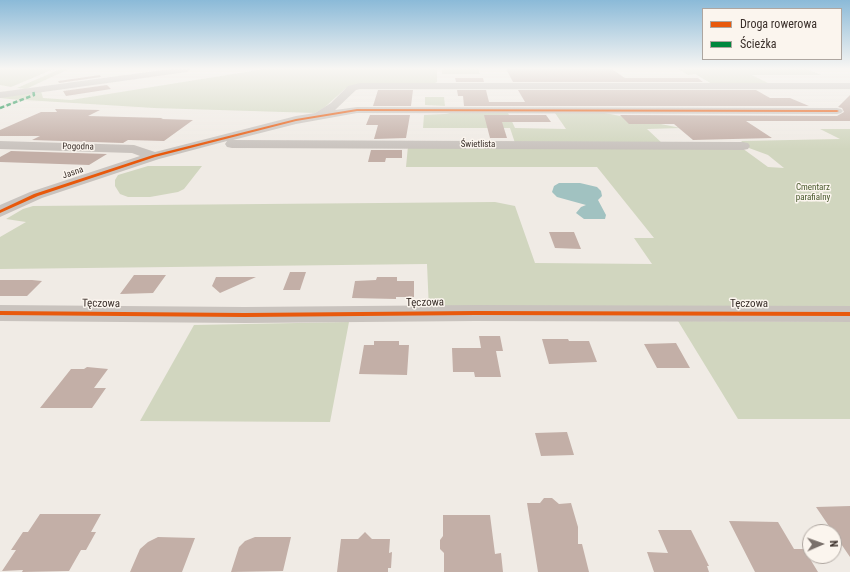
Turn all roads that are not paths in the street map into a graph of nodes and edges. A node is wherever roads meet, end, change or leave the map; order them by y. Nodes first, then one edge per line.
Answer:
1 (344, 96) edge
2 (817, 102) dead end
3 (319, 117) junction
4 (214, 140) junction
5 (0, 145) edge
6 (743, 146) dead end
7 (154, 156) junction
8 (0, 212) edge
9 (0, 313) edge
10 (850, 314) edge

1 - 3 street
2 - 3 street, Jasna
3 - 4 street, Jasna
4 - 6 street, Świetlista
4 - 7 street, Jasna
5 - 7 street, Pogodna
7 - 8 street, Jasna
9 - 10 street, Tęczowa

